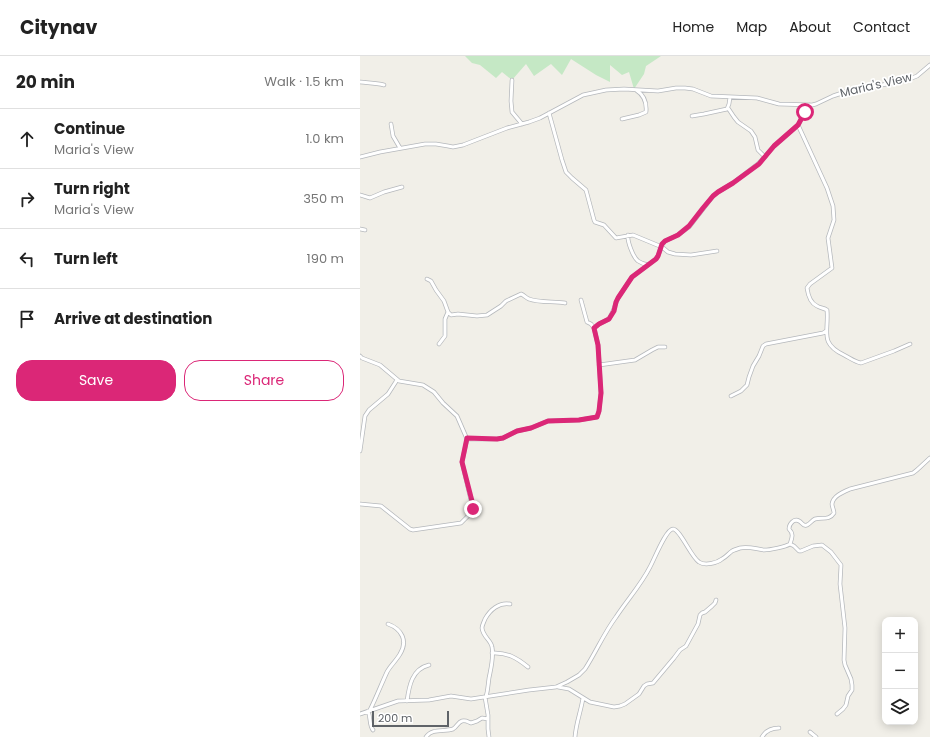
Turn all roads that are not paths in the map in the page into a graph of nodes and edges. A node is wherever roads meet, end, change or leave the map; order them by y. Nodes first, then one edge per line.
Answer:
1 (930, 65) edge
2 (512, 80) dead end
3 (360, 82) edge
4 (384, 85) dead end
5 (634, 89) junction
6 (730, 97) junction
7 (810, 105) junction
8 (728, 108) junction
9 (549, 113) junction
10 (692, 116) dead end
11 (622, 119) dead end
12 (391, 124) dead end
13 (522, 124) junction
14 (798, 125) junction
15 (400, 148) junction
16 (360, 157) edge
17 (765, 157) junction
18 (402, 187) dead end
19 (360, 195) edge
20 (360, 229) edge
21 (365, 230) dead end
22 (628, 236) junction
23 (662, 246) junction
24 (717, 251) dead end
25 (648, 265) junction
26 (427, 279) dead end
27 (581, 300) dead end
28 (565, 303) dead end
29 (448, 312) junction
30 (594, 328) junction
31 (826, 331) junction
32 (439, 344) dead end
33 (910, 344) dead end
34 (665, 347) dead end
35 (360, 356) edge
36 (599, 365) junction
37 (397, 380) junction
38 (731, 396) dead end
39 (467, 438) junction
40 (360, 451) edge
41 (930, 458) edge
42 (360, 504) edge
43 (790, 544) junction
44 (716, 600) dead end
45 (510, 604) dead end
46 (388, 624) dead end
47 (492, 653) junction
48 (429, 665) dead end
49 (528, 667) dead end
50 (556, 686) junction
51 (485, 697) junction
52 (583, 698) junction
53 (407, 701) junction
54 (369, 711) junction
55 (360, 714) edge
56 (837, 714) dead end
57 (488, 719) junction
58 (779, 728) dead end
59 (373, 730) dead end
60 (810, 732) dead end
61 (426, 737) edge
62 (489, 737) edge
63 (575, 737) edge
64 (762, 737) edge
65 (816, 737) edge

1 - 7 street, Maria's View
2 - 13 street
3 - 4 street
5 - 6 street
5 - 9 street
5 - 11 street
6 - 7 street
6 - 8 street
7 - 14 street
8 - 10 street
8 - 17 street
9 - 13 street
9 - 22 street
12 - 15 street
13 - 15 street
14 - 17 street
14 - 31 street
15 - 16 street
17 - 23 street
18 - 19 street
20 - 21 street
22 - 23 street
22 - 25 street
23 - 24 street
23 - 25 street
25 - 30 street
26 - 29 street
27 - 30 street
28 - 29 street
29 - 32 street
30 - 36 street
31 - 33 street
31 - 38 street
34 - 36 street
35 - 37 street
36 - 39 street
37 - 39 street
37 - 40 street
39 - 42 street
41 - 43 street
43 - 50 street
43 - 56 street
44 - 52 street
45 - 47 street
46 - 54 street
47 - 49 street
47 - 51 street
48 - 53 street
50 - 51 street
50 - 52 street
51 - 53 street
51 - 57 street
52 - 63 street
53 - 54 street
54 - 55 street
54 - 59 street
57 - 61 street
57 - 62 street
58 - 64 street
60 - 65 street

